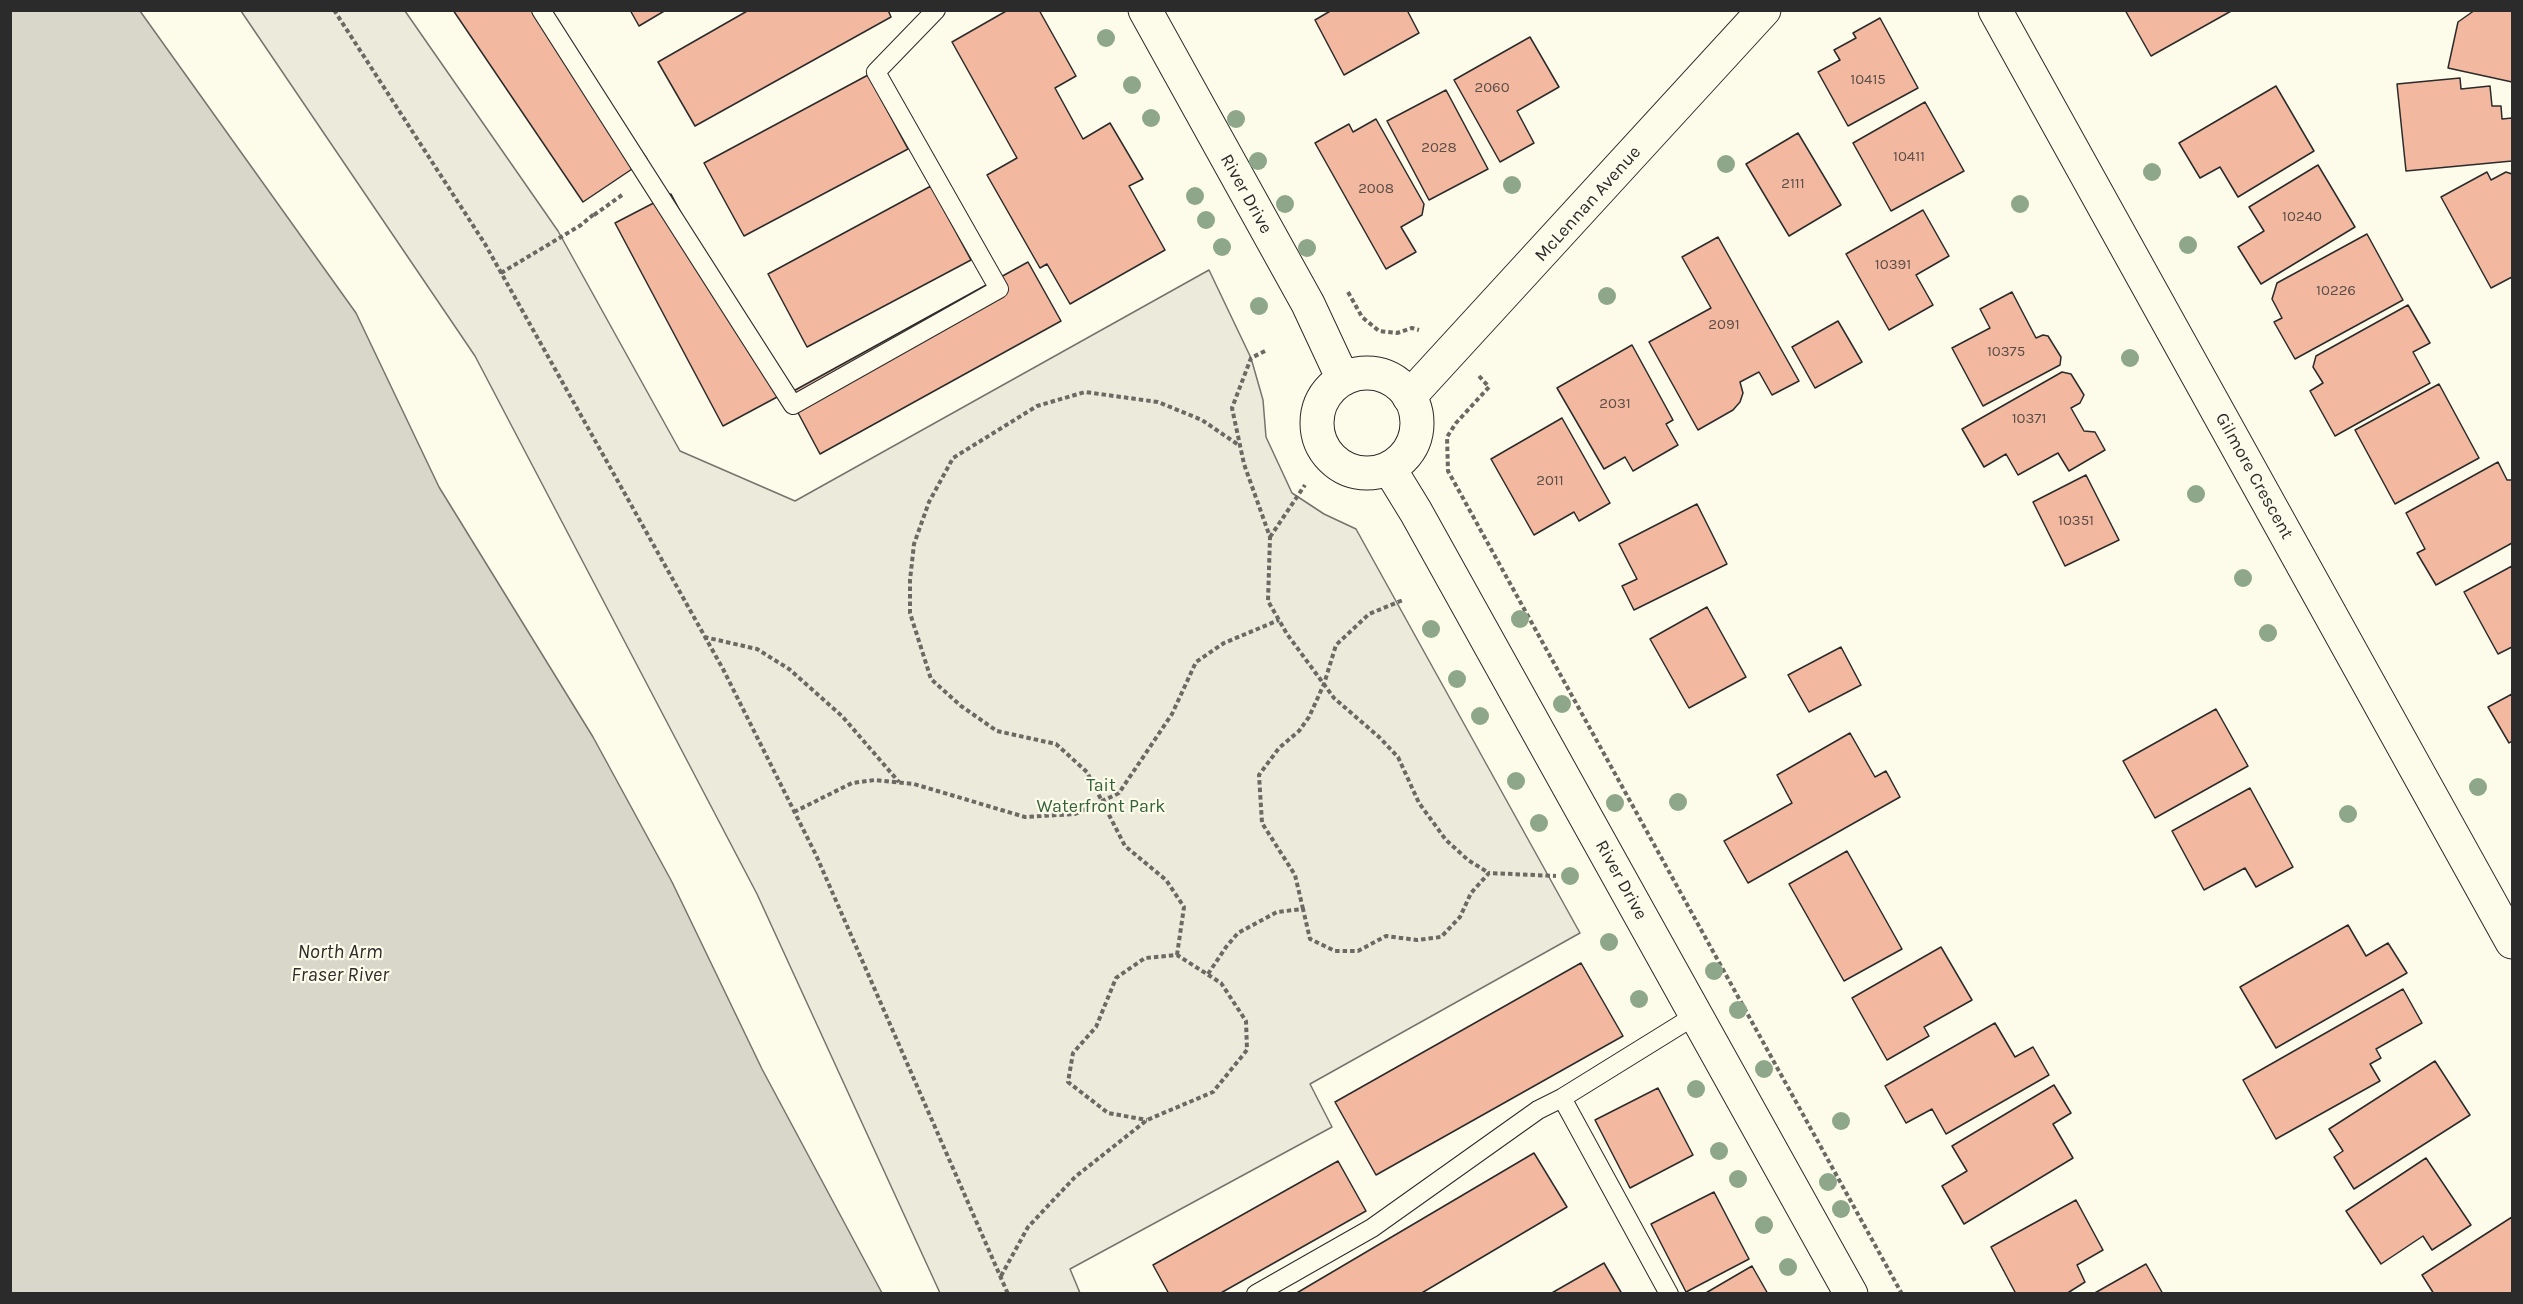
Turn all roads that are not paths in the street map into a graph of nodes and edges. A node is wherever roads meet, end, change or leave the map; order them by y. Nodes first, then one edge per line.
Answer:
1 (541, 10) edge
2 (936, 10) edge
3 (1145, 10) edge
4 (1764, 10) edge
5 (1995, 10) edge
6 (1343, 379) junction
7 (1409, 397) junction
8 (1389, 468) junction
9 (2512, 940) edge
10 (1696, 1015) junction
11 (1562, 1098) junction
12 (1256, 1293) edge
13 (1669, 1293) edge
14 (1851, 1293) edge

1 - 2 lane
3 - 6 street, River Drive
4 - 7 street, McLennan Avenue
5 - 9 street, Gilmore Crescent
6 - 7 street
6 - 8 street
7 - 8 street
8 - 10 street, River Drive
10 - 11 lane
10 - 14 street, River Drive
11 - 12 lane
11 - 13 lane

